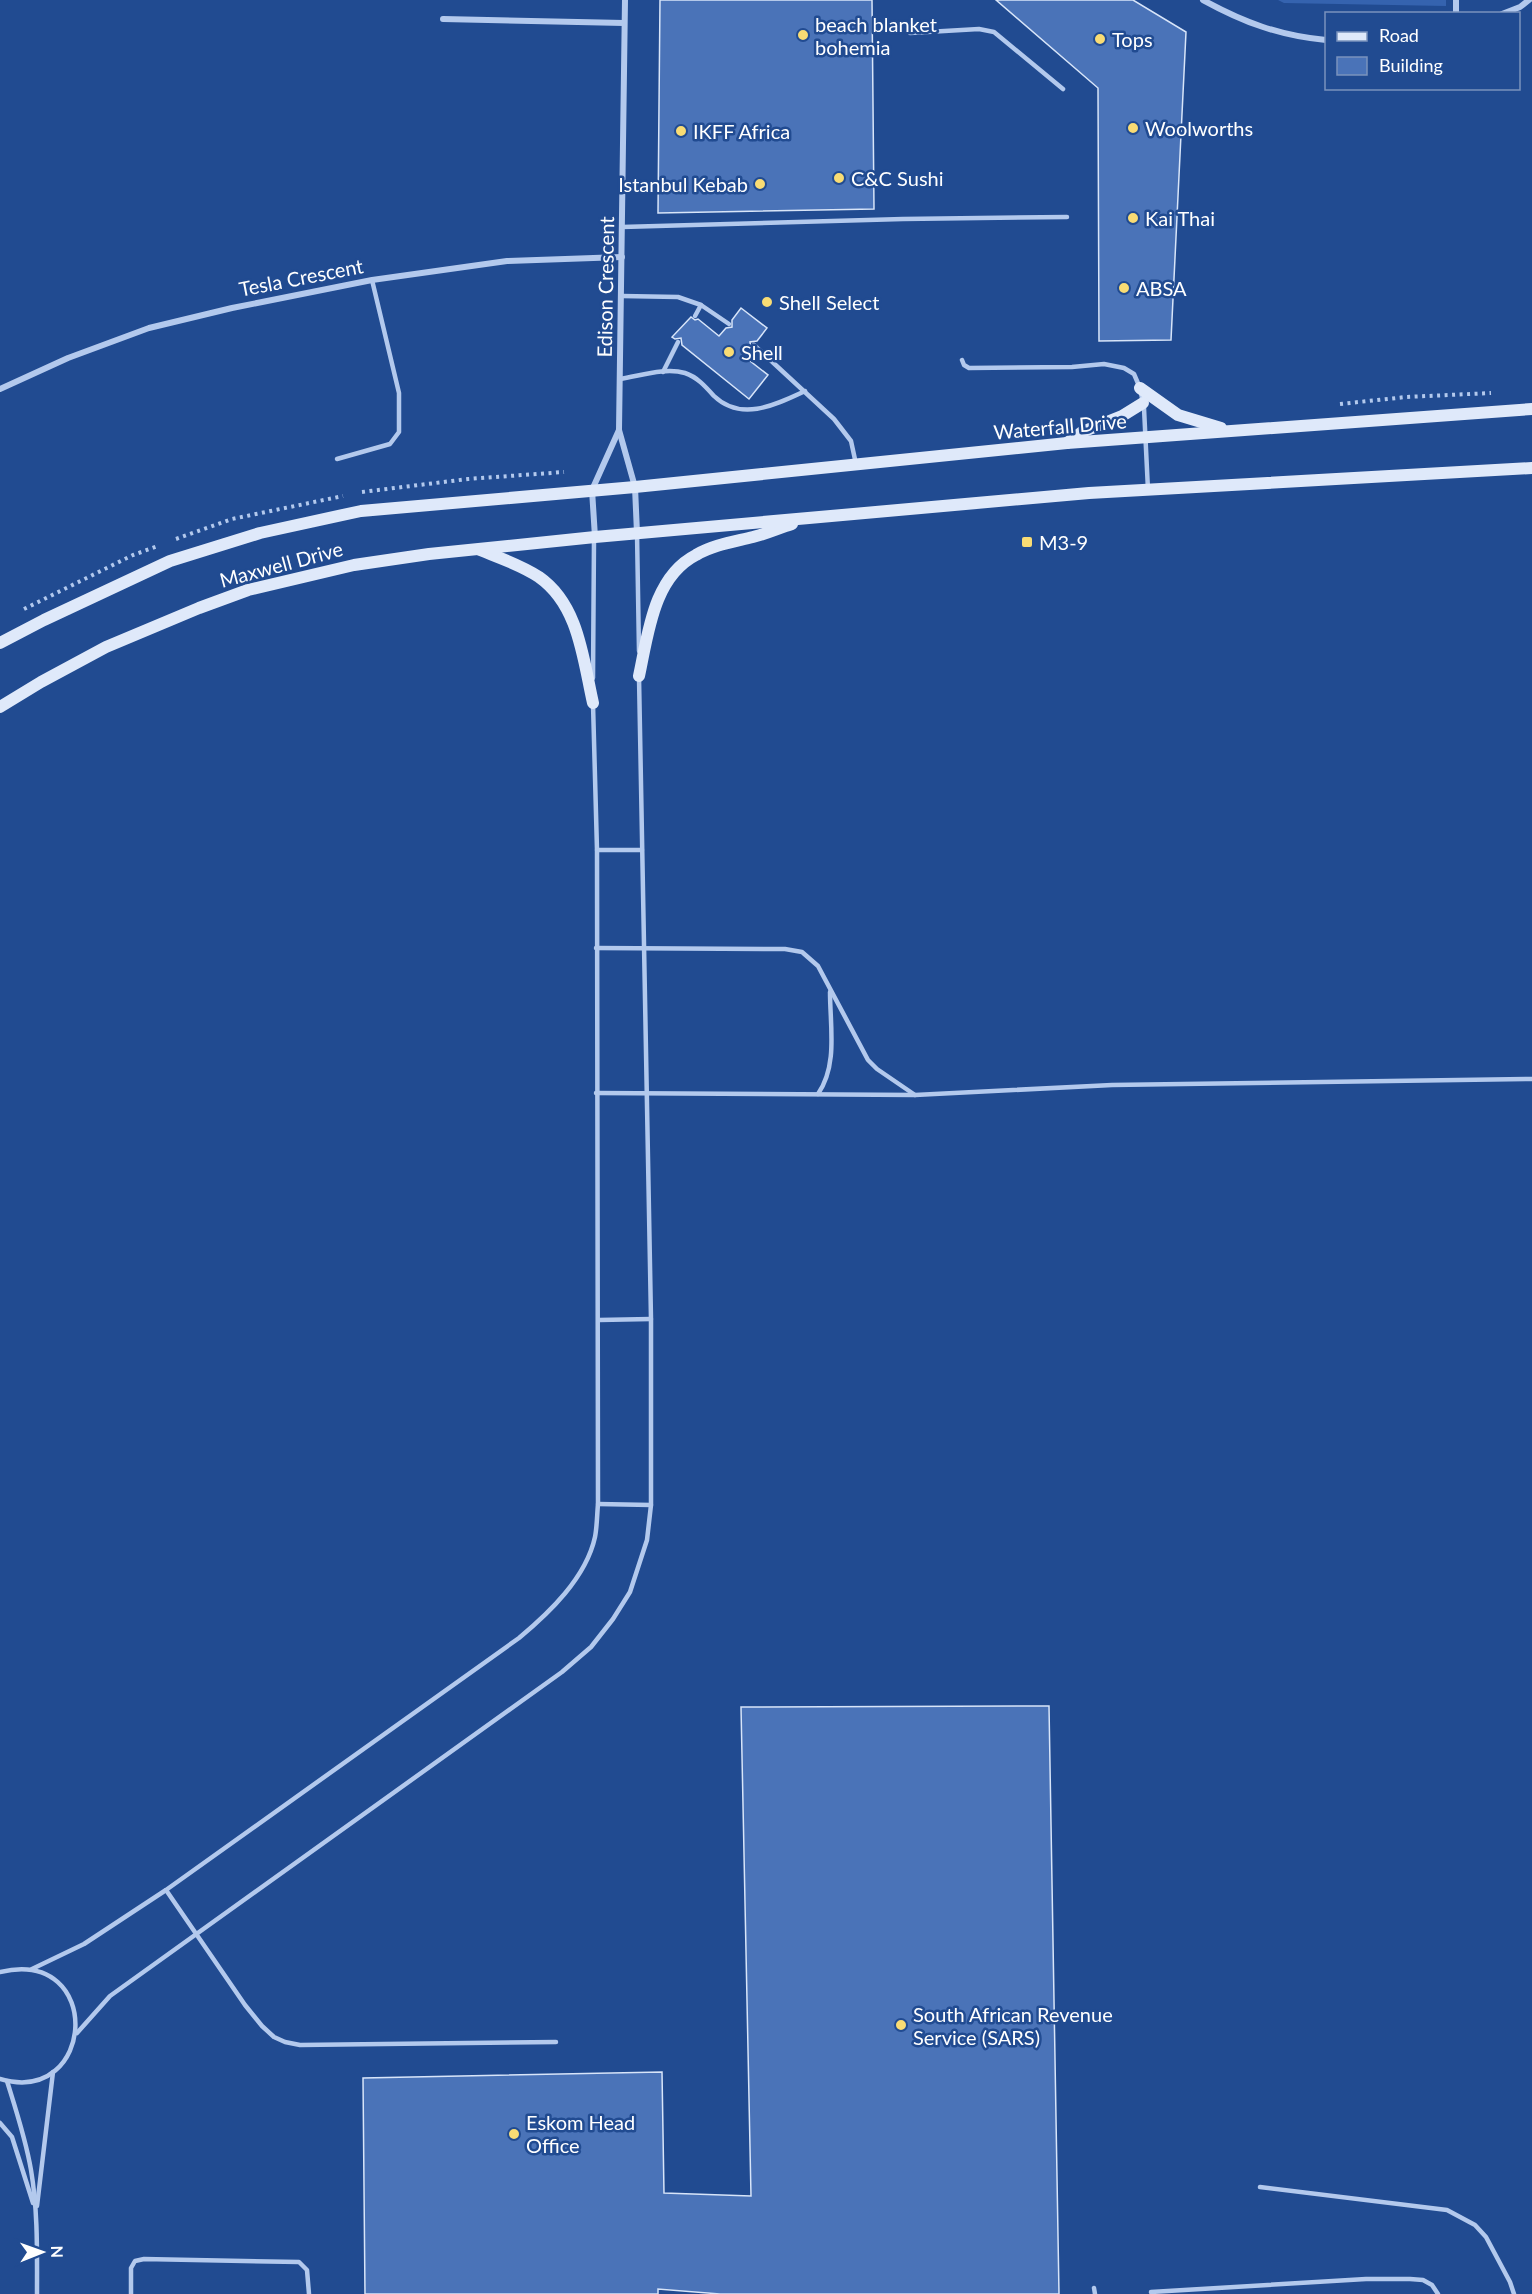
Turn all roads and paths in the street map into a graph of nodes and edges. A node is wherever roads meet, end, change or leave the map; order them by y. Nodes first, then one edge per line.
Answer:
1 (624, 0) edge
2 (1203, 0) edge
3 (1529, 0) edge
4 (1507, 12) edge
5 (443, 19) dead end
6 (624, 22) junction
7 (910, 33) dead end
8 (1325, 40) edge
9 (1063, 89) dead end
10 (1067, 217) dead end
11 (622, 227) junction
12 (622, 257) junction
13 (372, 280) junction
14 (622, 296) junction
15 (701, 305) junction
16 (695, 316) dead end
17 (729, 324) dead end
18 (678, 342) dead end
19 (754, 345) dead end
20 (962, 360) dead end
21 (663, 372) junction
22 (620, 379) junction
23 (1140, 388) junction
24 (0, 389) edge
25 (805, 391) junction
26 (1143, 403) junction
27 (1532, 409) edge
28 (620, 430) junction
29 (1229, 430) junction
30 (1146, 439) junction
31 (1067, 443) junction
32 (337, 459) dead end
33 (855, 464) junction
34 (1532, 468) edge
35 (635, 487) junction
36 (592, 490) junction
37 (1148, 490) junction
38 (810, 518) junction
39 (637, 533) junction
40 (594, 537) junction
41 (477, 548) junction
42 (0, 644) edge
43 (639, 676) junction
44 (593, 703) junction
45 (0, 707) edge
46 (597, 850) junction
47 (642, 850) junction
48 (596, 948) junction
49 (645, 948) junction
50 (830, 989) junction
51 (1532, 1079) edge
52 (647, 1092) junction
53 (596, 1093) junction
54 (818, 1095) junction
55 (915, 1095) junction
56 (651, 1319) junction
57 (599, 1320) junction
58 (598, 1504) junction
59 (651, 1506) junction
60 (166, 1890) junction
61 (197, 1935) junction
62 (32, 1969) junction
63 (0, 1972) edge
64 (76, 2032) junction
65 (556, 2042) dead end
66 (53, 2072) junction
67 (0, 2079) edge
68 (7, 2081) junction
69 (0, 2124) edge
70 (1260, 2187) dead end
71 (36, 2214) junction
72 (1094, 2288) dead end
73 (1151, 2292) dead end
74 (37, 2294) edge
75 (131, 2294) edge
76 (309, 2294) edge
77 (1095, 2294) edge
78 (1438, 2294) edge
79 (1514, 2294) edge

1 - 6 street, Edison Crescent
2 - 8 street
3 - 4 street
5 - 6 street
6 - 11 street, Edison Crescent
7 - 9 lane
10 - 11 lane
11 - 12 street, Edison Crescent
12 - 13 street, Tesla Crescent
12 - 14 street, Edison Crescent
13 - 24 street, Tesla Crescent
13 - 32 lane
14 - 15 lane
14 - 22 street, Edison Crescent
15 - 16 lane
15 - 17 lane
18 - 21 lane
19 - 25 lane
20 - 23 lane
21 - 22 lane
21 - 25 lane
22 - 28 street, Edison Crescent
23 - 26 lane
23 - 29 main road
25 - 33 lane
26 - 30 lane
26 - 31 main road
27 - 29 main road, Waterfall Drive
28 - 35 street, Edison Crescent
28 - 36 street, Edison Crescent
29 - 30 main road, Waterfall Drive
30 - 31 main road, Waterfall Drive
30 - 37 lane
31 - 33 main road, Waterfall Drive
33 - 35 main road, Waterfall Drive
34 - 37 main road
35 - 36 main road, Waterfall Drive
35 - 39 street, Edison Crescent
36 - 40 street, Edison Crescent
36 - 42 main road, Maxwell Drive
37 - 38 main road
38 - 39 main road
38 - 43 main road
39 - 40 main road
39 - 43 lane
40 - 41 main road, Maxwell Drive
40 - 44 lane
41 - 44 main road
41 - 45 main road, Maxwell Drive
43 - 47 lane
44 - 46 lane
46 - 47 lane
46 - 48 lane
47 - 49 lane
48 - 49 lane
48 - 53 lane
49 - 50 lane
49 - 52 lane
50 - 54 lane
50 - 55 lane
51 - 55 lane
52 - 53 lane
52 - 54 lane
52 - 56 lane
53 - 57 lane
54 - 55 lane
56 - 57 lane
56 - 59 lane
57 - 58 lane
58 - 59 lane
58 - 60 lane
59 - 61 lane
60 - 61 lane
60 - 62 lane
61 - 64 lane
61 - 65 lane
62 - 63 lane
62 - 64 lane
64 - 66 lane
66 - 68 lane
66 - 71 lane
67 - 68 lane
68 - 71 lane
69 - 71 lane
70 - 79 lane
71 - 74 lane
72 - 77 lane
73 - 78 lane
75 - 76 lane

